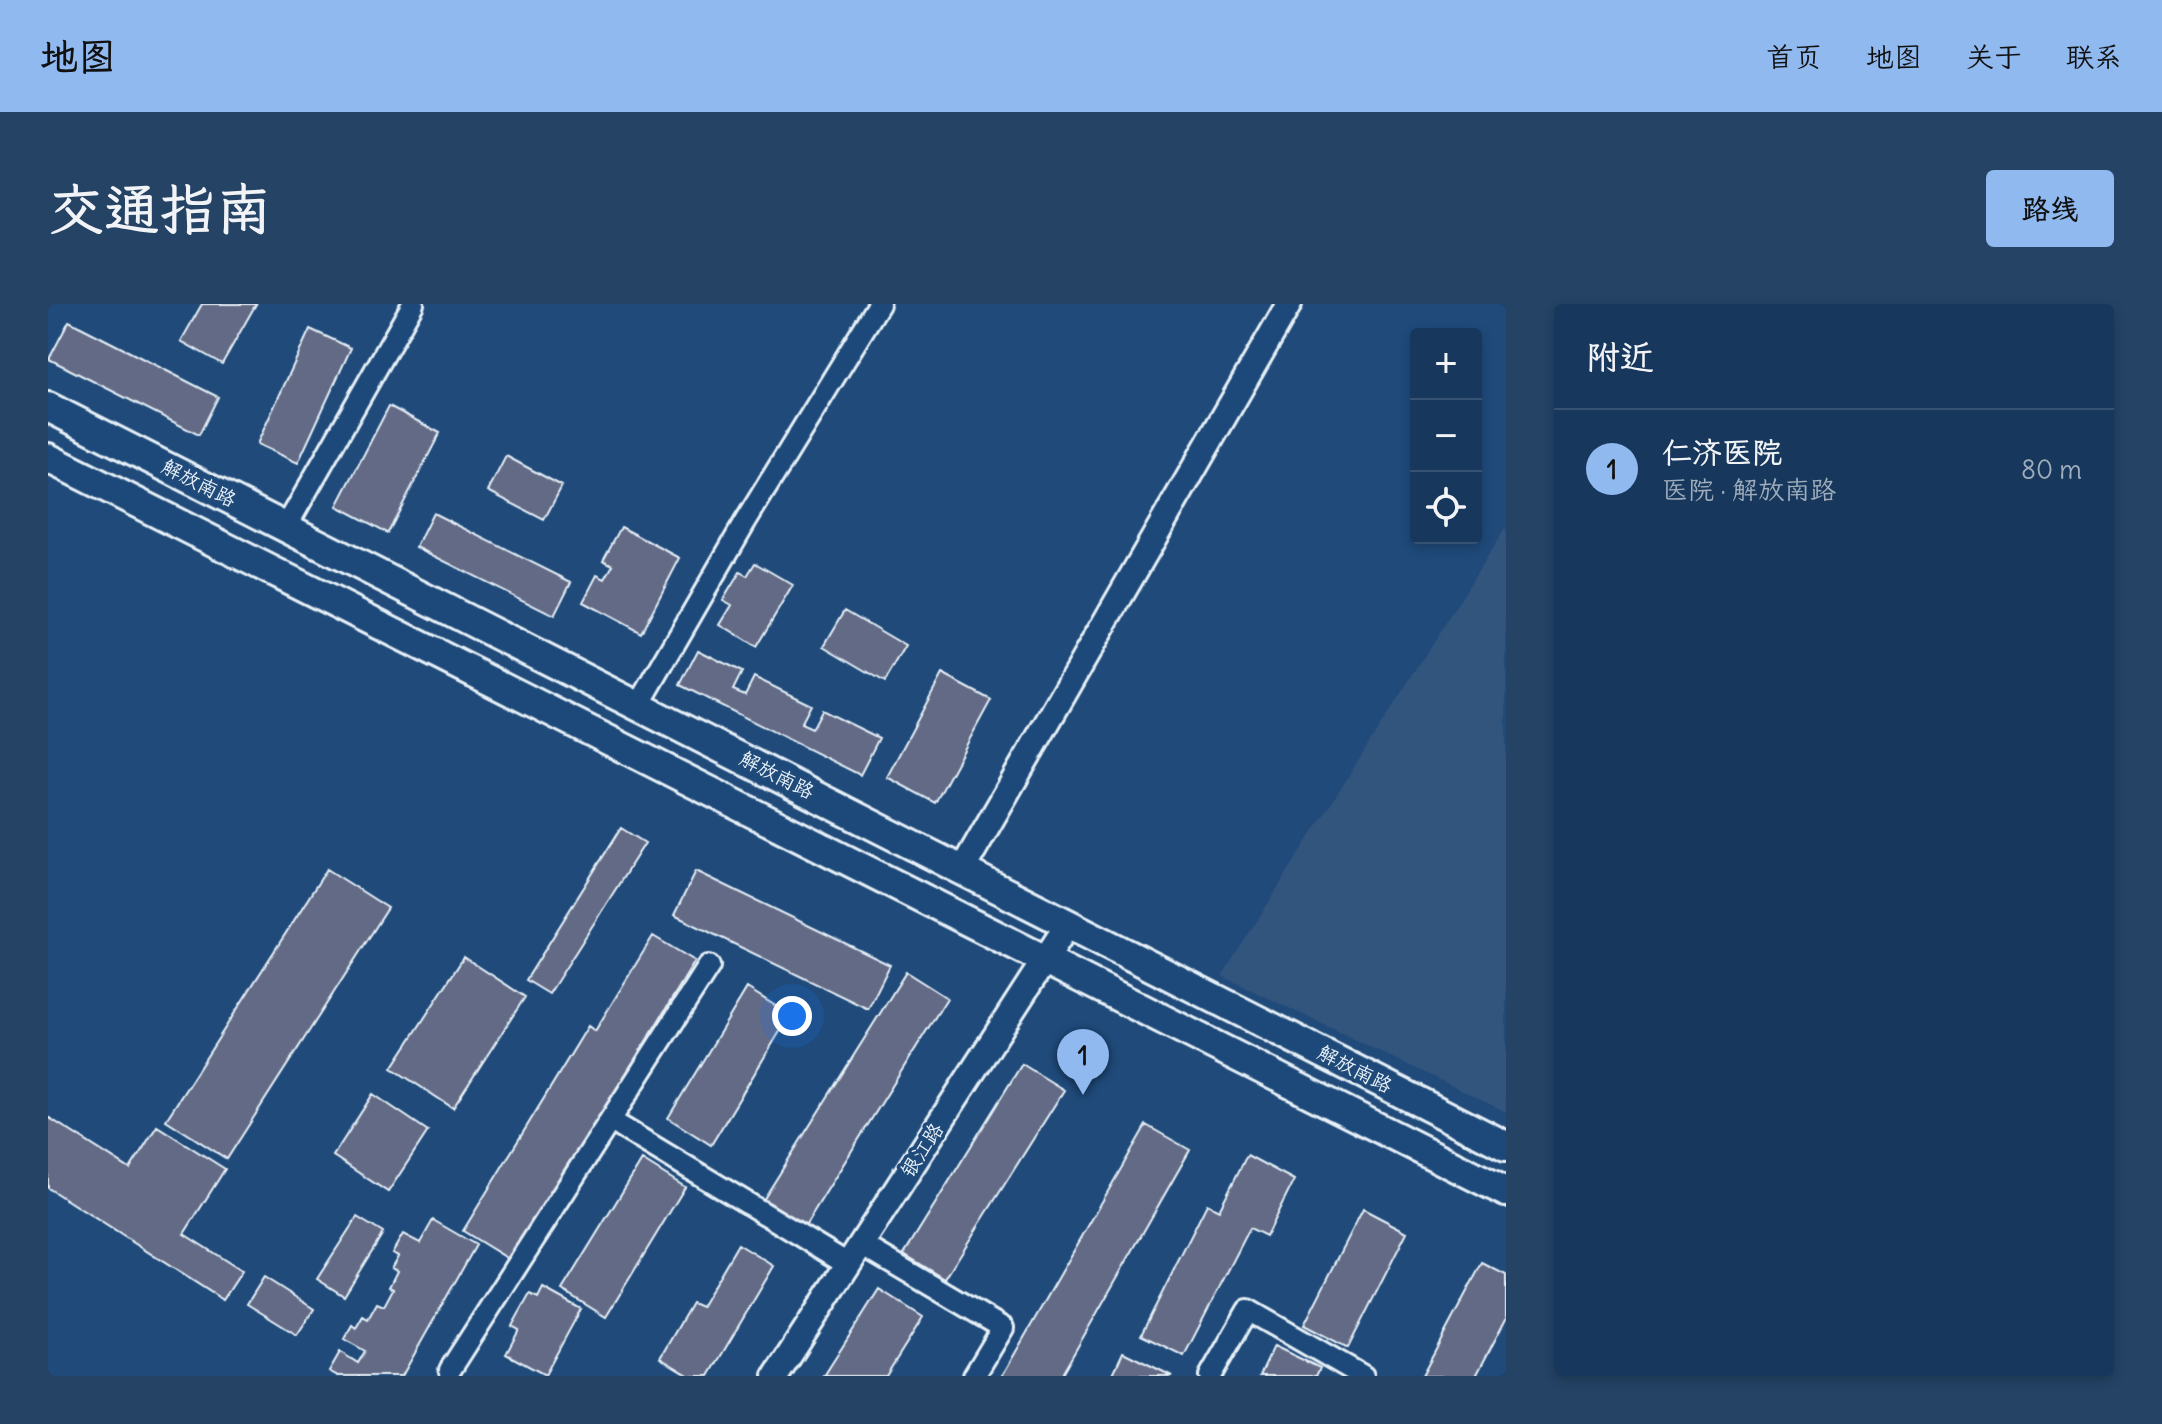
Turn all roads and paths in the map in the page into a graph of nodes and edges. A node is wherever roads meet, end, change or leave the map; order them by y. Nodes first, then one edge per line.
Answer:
1 (413, 304) edge
2 (879, 304) edge
3 (1289, 304) edge
4 (48, 407) edge
5 (48, 458) edge
6 (286, 527) junction
7 (639, 705) junction
8 (962, 870) junction
9 (1068, 924) junction
10 (1044, 961) junction
11 (709, 966) dead end
12 (611, 1121) junction
13 (1506, 1146) edge
14 (1506, 1192) edge
15 (855, 1254) junction
16 (450, 1370) dead end
17 (776, 1376) edge
18 (974, 1376) edge
19 (1210, 1376) edge
20 (1363, 1376) edge

1 - 6 street
2 - 7 street
3 - 8 street
4 - 6 main road, 解放南路
5 - 10 main road
6 - 7 main road, 解放南路
7 - 8 main road, 解放南路
8 - 9 main road, 解放南路
9 - 10 street, 银江路
9 - 13 main road, 解放南路
10 - 14 main road
10 - 15 street, 银江路
11 - 12 street
12 - 15 street
12 - 16 street
15 - 17 street, 银江路
15 - 18 street
19 - 20 street

